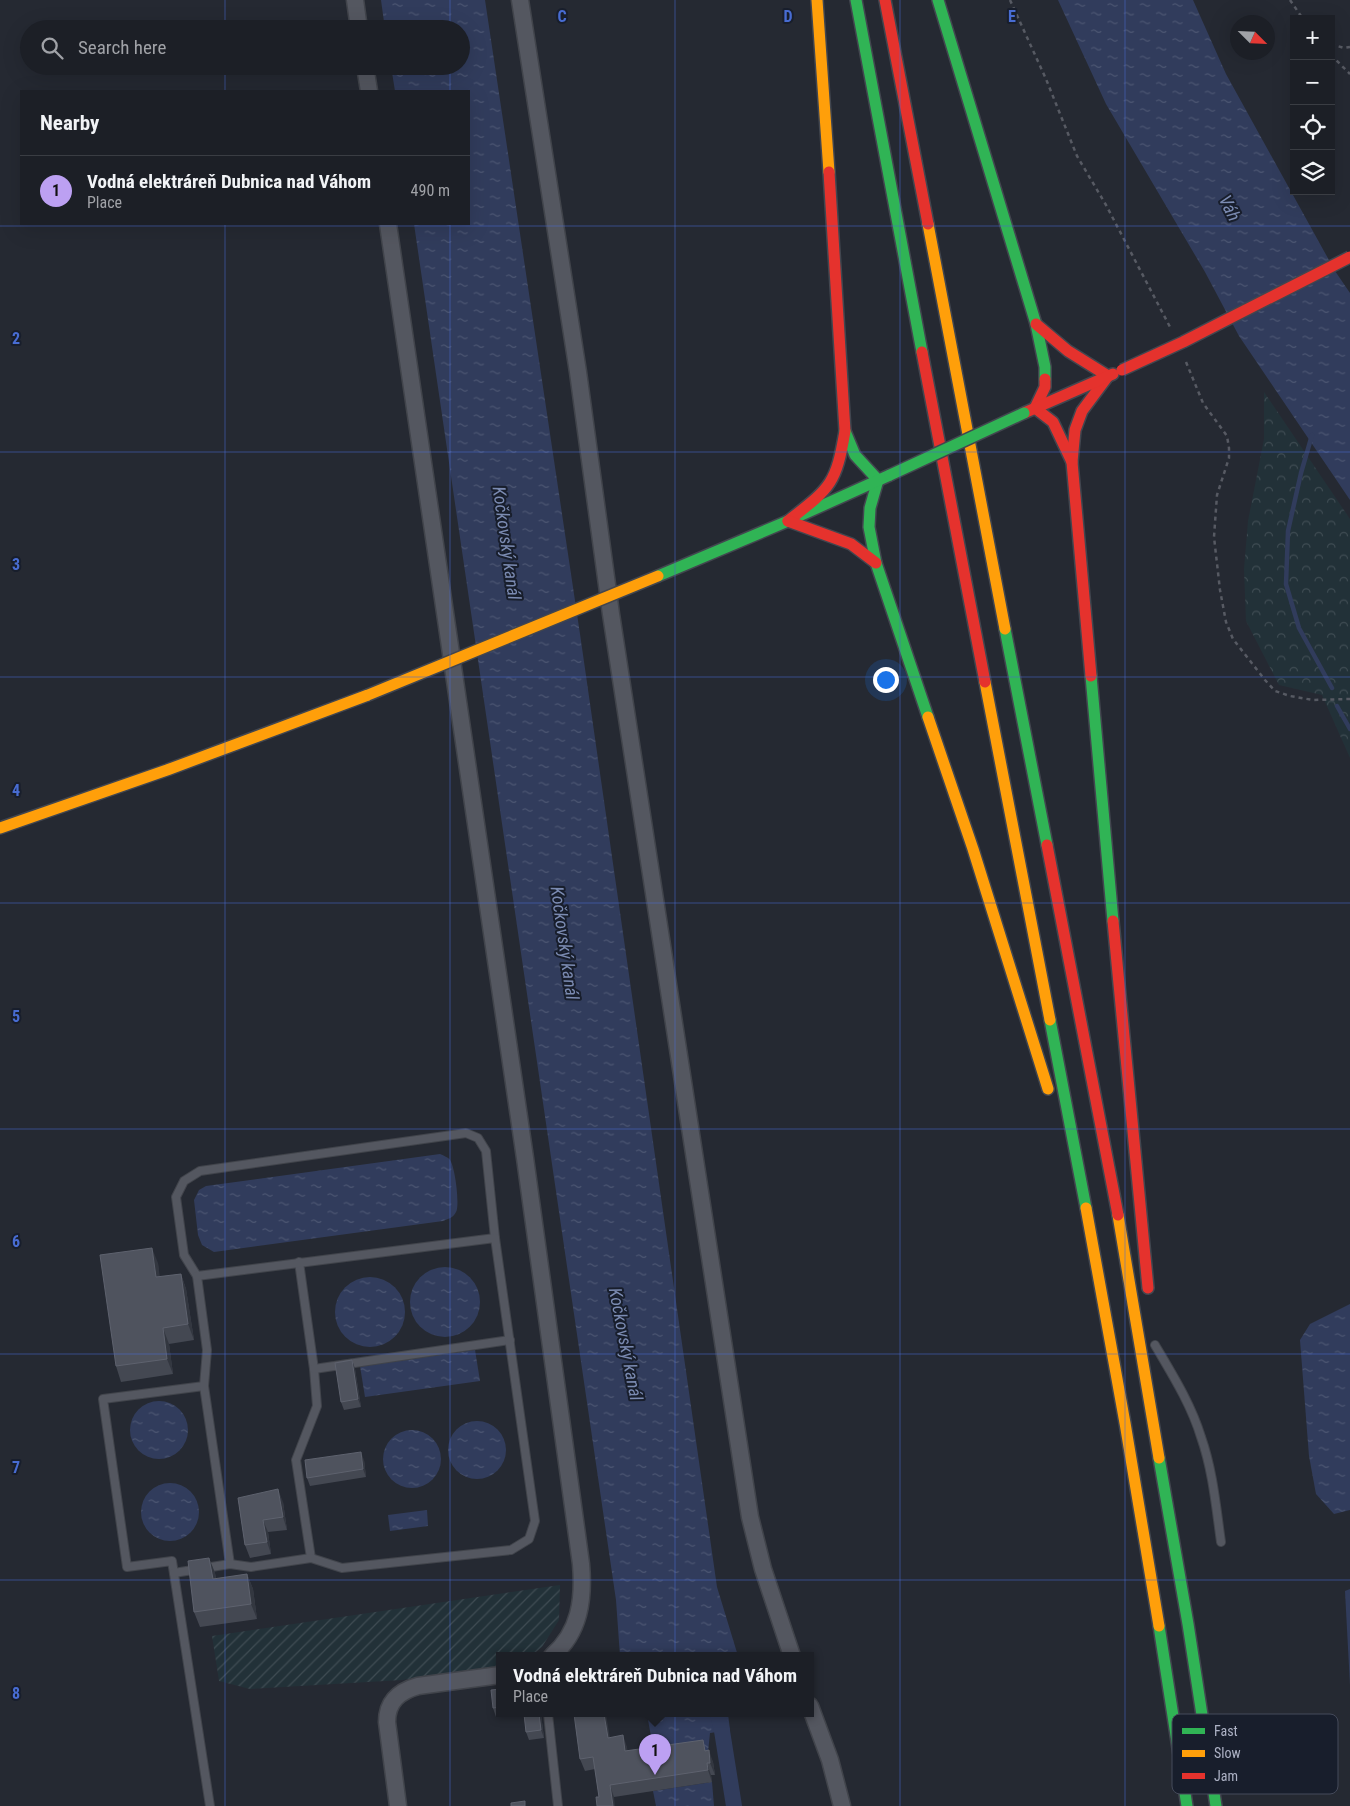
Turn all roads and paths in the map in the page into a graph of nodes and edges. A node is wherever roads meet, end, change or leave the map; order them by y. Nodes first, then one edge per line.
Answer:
1 (355, 0) edge
2 (520, 0) edge
3 (817, 0) edge
4 (856, 0) edge
5 (885, 0) edge
6 (938, 0) edge
7 (1010, 0) edge
8 (1290, 0) edge
9 (1299, 15) edge
10 (358, 20) edge
11 (1335, 45) edge
12 (1350, 47) edge
13 (1335, 59) edge
14 (1350, 74) edge
15 (366, 75) edge
16 (369, 90) edge
17 (388, 225) edge
18 (1350, 257) edge
19 (1036, 324) junction
20 (1171, 330) dead end
21 (1186, 362) dead end
22 (1108, 376) junction
23 (1035, 408) junction
24 (845, 431) junction
25 (1072, 462) junction
26 (878, 480) junction
27 (788, 521) junction
28 (876, 563) junction
29 (1350, 699) edge
30 (0, 828) edge
31 (1050, 1096) dead end
32 (1056, 1115) dead end
33 (1089, 1219) junction
34 (495, 1238) junction
35 (300, 1262) junction
36 (197, 1276) junction
37 (1149, 1296) dead end
38 (510, 1340) junction
39 (1154, 1340) joint
40 (314, 1368) junction
41 (204, 1386) junction
42 (1149, 1391) junction
43 (1221, 1542) dead end
44 (312, 1558) junction
45 (230, 1564) junction
46 (174, 1573) junction
47 (556, 1652) edge
48 (791, 1652) edge
49 (496, 1676) edge
50 (1173, 1714) edge
51 (1202, 1714) edge
52 (548, 1717) edge
53 (814, 1717) edge
54 (210, 1806) edge
55 (398, 1806) edge
56 (558, 1806) edge
57 (842, 1806) edge

1 - 10 street
2 - 48 street
3 - 24 main road
4 - 33 main road
5 - 42 main road
6 - 19 main road
7 - 20 path
8 - 9 path
11 - 12 path
13 - 14 path
15 - 16 street
17 - 47 street
18 - 22 main road, bridge
19 - 22 main road
19 - 23 main road
21 - 29 path
22 - 23 main road
22 - 25 main road
23 - 25 main road
23 - 26 main road, bridge
24 - 26 main road
24 - 27 main road
25 - 37 main road
26 - 27 main road
26 - 28 main road
27 - 28 main road
27 - 30 main road, bridge
28 - 31 main road
32 - 33 main road
33 - 50 main road
34 - 35 lane
34 - 36 lane
34 - 38 lane
35 - 36 lane
35 - 40 lane
36 - 41 lane
38 - 40 lane
38 - 44 lane
39 - 42 main road
39 - 43 lane
40 - 44 lane
41 - 45 lane
41 - 46 lane
42 - 51 main road
44 - 45 lane
45 - 46 lane
46 - 54 lane
49 - 55 street
52 - 56 lane
53 - 57 street

